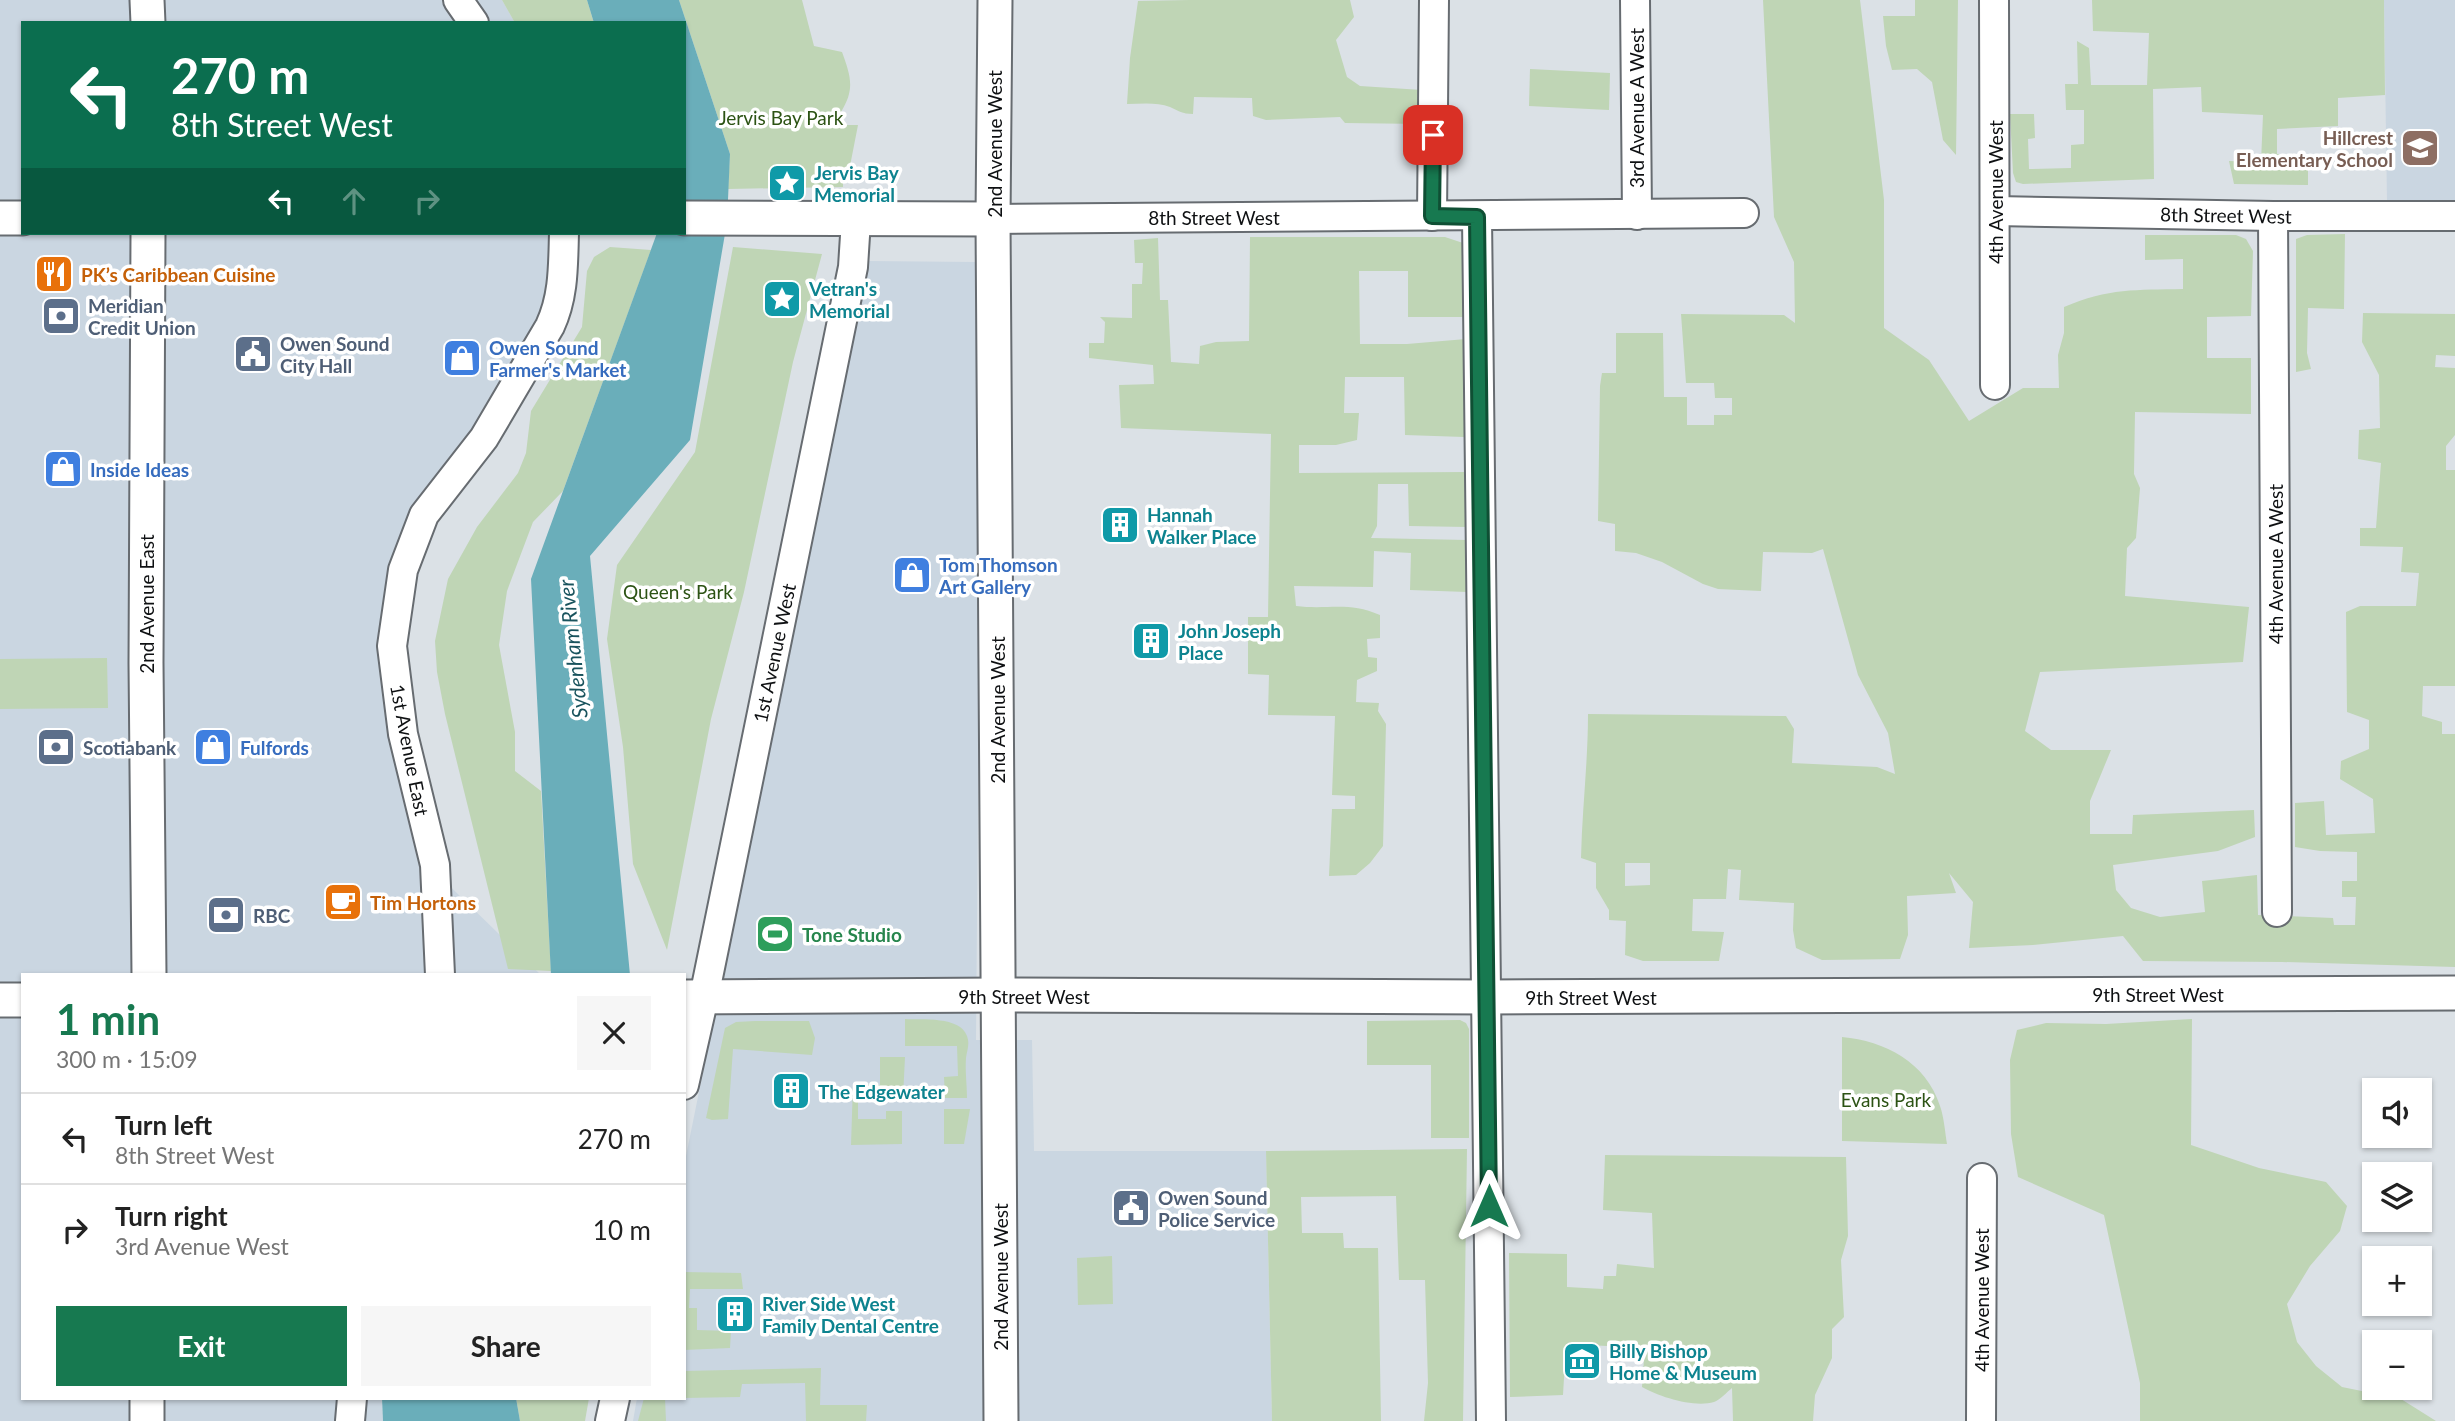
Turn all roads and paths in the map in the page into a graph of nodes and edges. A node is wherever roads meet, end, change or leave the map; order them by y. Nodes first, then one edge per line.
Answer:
1 (148, 0) edge
2 (458, 0) edge
3 (995, 0) edge
4 (1434, 0) edge
5 (1635, 0) edge
6 (1994, 0) edge
7 (148, 21) edge
8 (473, 21) edge
9 (1996, 211) junction
10 (1744, 213) dead end
11 (1637, 215) junction
12 (1432, 216) junction
13 (2273, 216) junction
14 (2455, 216) edge
15 (1477, 217) junction
16 (0, 218) edge
17 (21, 218) edge
18 (686, 219) edge
19 (993, 219) junction
20 (856, 220) junction
21 (148, 235) edge
22 (564, 235) edge
23 (1995, 385) dead end
24 (2277, 912) dead end
25 (149, 973) edge
26 (440, 973) edge
27 (2455, 993) edge
28 (1000, 995) junction
29 (694, 997) edge
30 (1488, 997) junction
31 (0, 1000) edge
32 (21, 1000) edge
33 (686, 1067) edge
34 (1982, 1178) dead end
35 (147, 1400) edge
36 (352, 1400) edge
37 (615, 1400) edge
38 (147, 1421) edge
39 (350, 1421) edge
40 (610, 1421) edge
41 (1001, 1421) edge
42 (1491, 1421) edge
43 (1981, 1421) edge

1 - 7 street
2 - 8 street
3 - 19 street, 2nd Avenue West
4 - 12 street
5 - 11 street, 3rd Avenue A West
6 - 9 street, 4th Avenue West
9 - 13 street, 8th Street West
9 - 23 street, 4th Avenue West
10 - 11 street, 8th Street West
11 - 15 street, 8th Street West
12 - 15 street, 8th Street West
12 - 19 street, 8th Street West
13 - 14 street, 8th Street West
13 - 24 street, 4th Avenue A West
15 - 30 street
16 - 17 street
18 - 20 street, 8th Street West
19 - 20 street, 8th Street West
19 - 28 street, 2nd Avenue West
20 - 29 street, 1st Avenue West
21 - 25 street, 2nd Avenue East
22 - 26 street, 1st Avenue East
27 - 30 street, 9th Street West
28 - 29 street, 9th Street West
28 - 30 street, 9th Street West
28 - 41 street, 2nd Avenue West
29 - 33 street, 1st Avenue West
30 - 42 street
31 - 32 street
34 - 43 street, 4th Avenue West
35 - 38 street
36 - 39 street
37 - 40 street

